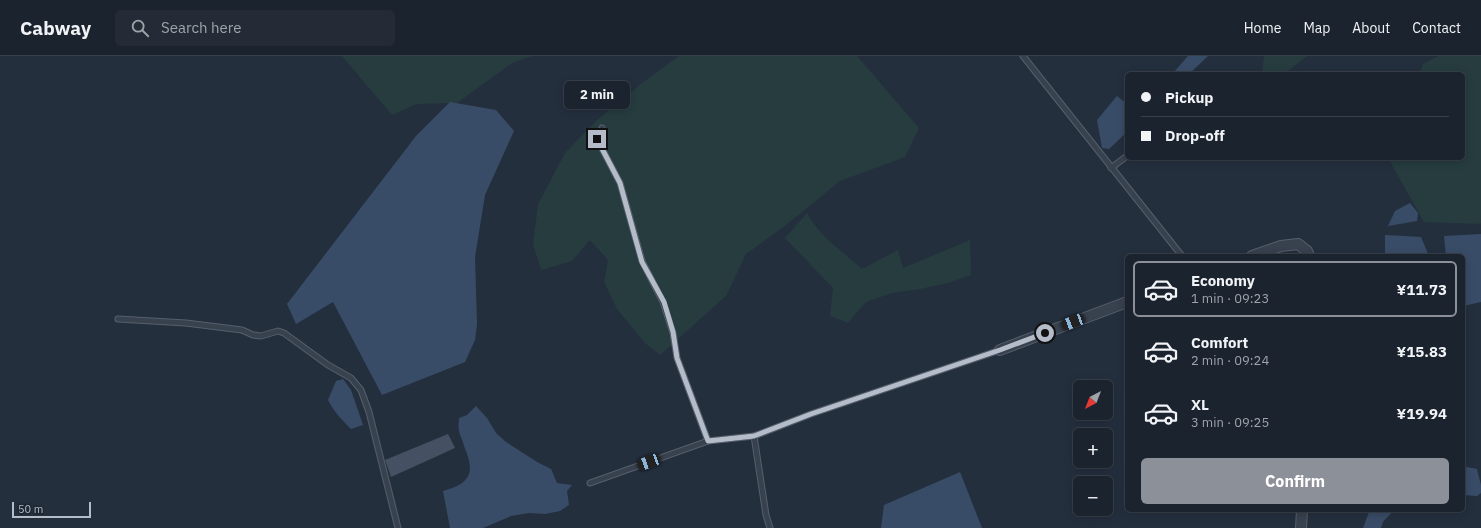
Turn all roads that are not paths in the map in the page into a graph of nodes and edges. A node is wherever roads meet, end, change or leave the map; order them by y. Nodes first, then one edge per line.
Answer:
1 (1023, 56) edge
2 (602, 128) dead end
3 (1125, 158) edge
4 (1111, 168) junction
5 (1180, 254) edge
6 (1258, 254) edge
7 (1308, 254) edge
8 (1125, 303) edge
9 (118, 319) dead end
10 (1000, 350) joint
11 (754, 436) junction
12 (708, 441) junction
13 (590, 483) dead end
14 (1302, 512) edge
15 (398, 528) edge
16 (770, 528) edge
17 (1301, 528) edge

1 - 4 lane
2 - 12 lane
3 - 4 lane
4 - 5 lane
6 - 7 street
8 - 10 street
9 - 15 lane
10 - 11 lane
11 - 12 lane
11 - 16 lane
12 - 13 lane
14 - 17 street

